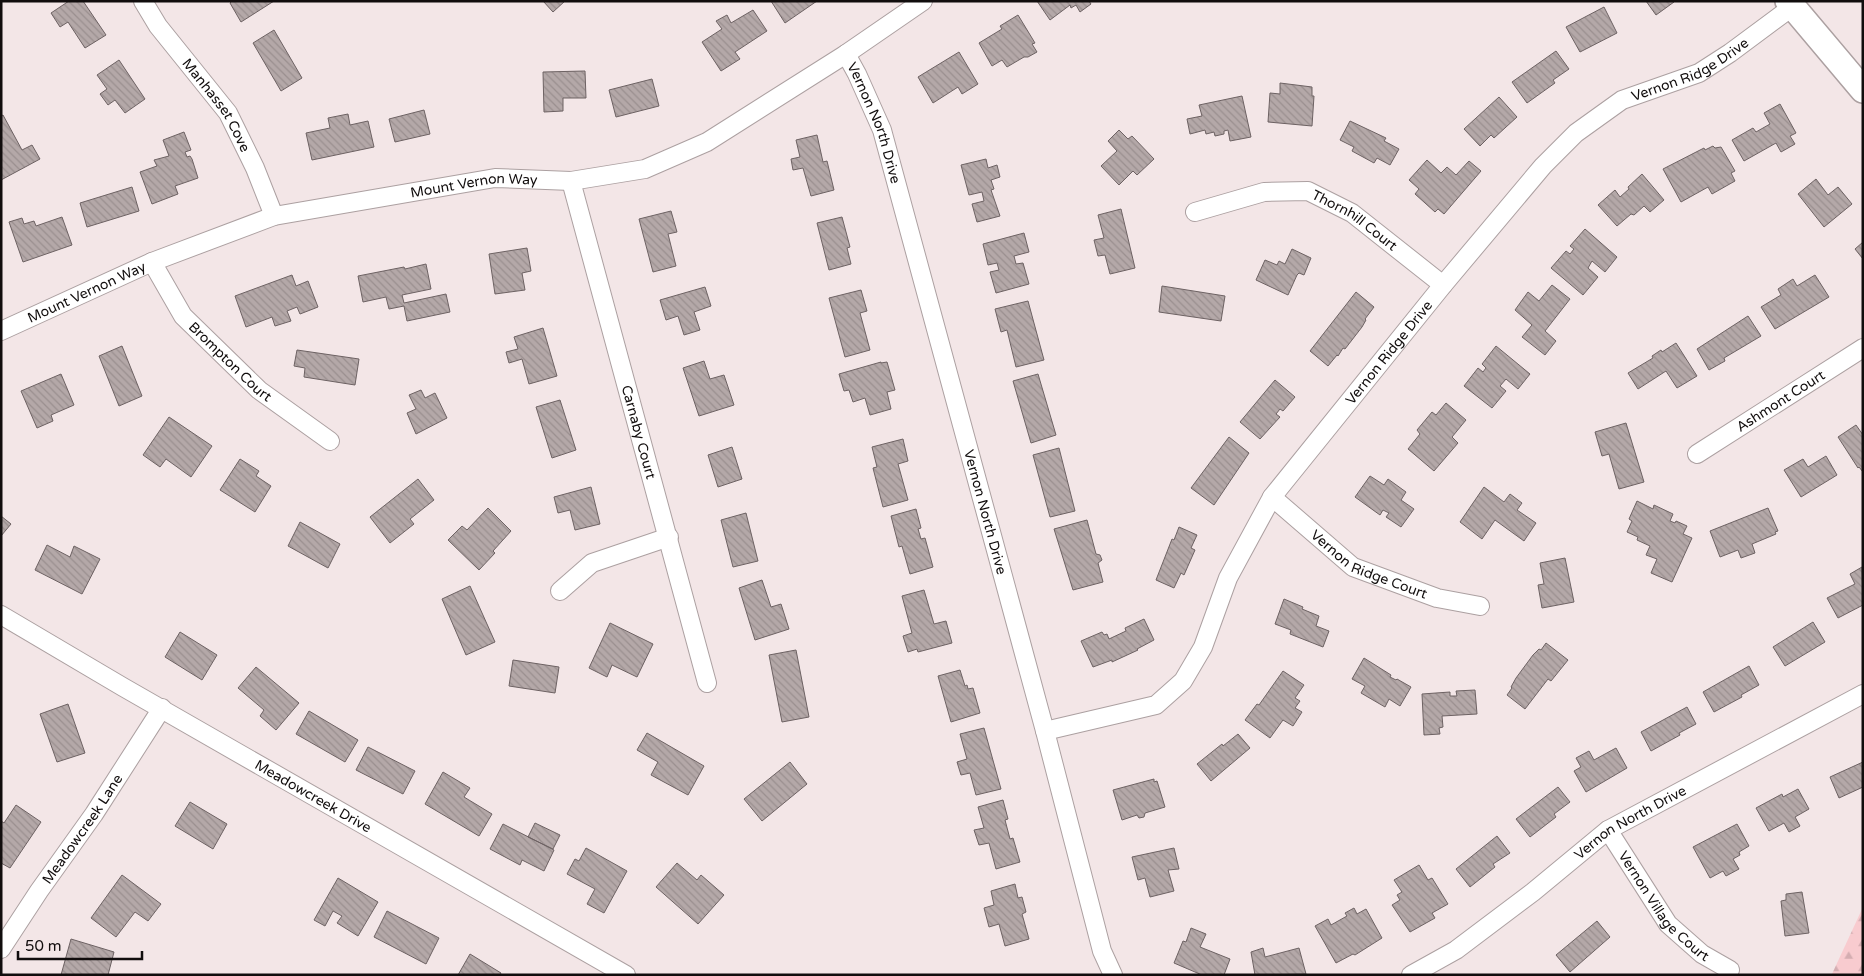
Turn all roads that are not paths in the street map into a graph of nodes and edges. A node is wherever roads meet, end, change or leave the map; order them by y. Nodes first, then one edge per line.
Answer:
1 (143, 1) edge
2 (922, 1) edge
3 (1790, 4) edge
4 (846, 54) junction
5 (1863, 90) edge
6 (571, 181) junction
7 (1196, 212) dead end
8 (274, 216) junction
9 (152, 262) junction
10 (1442, 285) junction
11 (1, 331) edge
12 (1863, 348) edge
13 (330, 441) dead end
14 (1697, 454) dead end
15 (1272, 497) junction
16 (669, 537) junction
17 (560, 591) dead end
18 (1480, 606) dead end
19 (1, 615) edge
20 (707, 683) dead end
21 (1863, 694) edge
22 (162, 708) junction
23 (1045, 731) junction
24 (1608, 830) junction
25 (1, 948) edge
26 (1730, 970) dead end
27 (626, 975) edge
28 (1113, 975) edge
29 (1412, 975) edge

1 - 8 street, Manhasset Cove
2 - 4 street, Mount Vernon Way
3 - 5 main road
3 - 10 street, Vernon Ridge Drive
4 - 6 street, Mount Vernon Way
4 - 23 street, Vernon North Drive
6 - 8 street, Mount Vernon Way
6 - 16 street, Carnaby Court
7 - 10 street, Thornhill Court
8 - 9 street, Mount Vernon Way
9 - 11 street, Mount Vernon Way
9 - 13 street, Brompton Court
10 - 15 street, Vernon Ridge Drive
12 - 14 street, Ashmont Court
15 - 18 street, Vernon Ridge Court
15 - 23 street, Vernon Ridge Drive
16 - 17 street
16 - 20 street, Carnaby Court
19 - 22 street, Meadowcreek Drive
21 - 24 street, Vernon North Drive
22 - 25 street, Meadowcreek Lane
22 - 27 street, Meadowcreek Drive
23 - 28 street, Vernon North Drive
24 - 26 street, Vernon Village Court
24 - 29 street, Vernon North Drive

